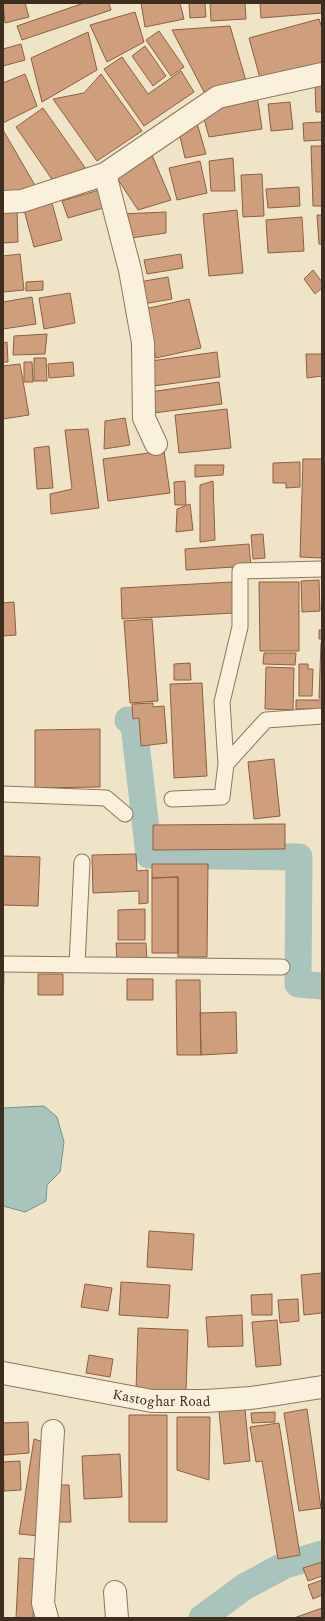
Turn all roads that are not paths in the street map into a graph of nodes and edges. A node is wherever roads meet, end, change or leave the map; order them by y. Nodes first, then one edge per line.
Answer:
1 (322, 74) edge
2 (104, 174) junction
3 (3, 202) edge
4 (156, 444) dead end
5 (322, 569) edge
6 (322, 716) edge
7 (226, 764) junction
8 (3, 794) edge
9 (172, 799) dead end
10 (125, 814) dead end
11 (82, 862) dead end
12 (3, 964) edge
13 (77, 965) junction
14 (282, 967) dead end
15 (3, 1373) edge
16 (322, 1387) edge
17 (53, 1431) dead end
18 (115, 1592) dead end
19 (48, 1618) edge
20 (117, 1618) edge

1 - 2 street
2 - 3 street
2 - 4 street
5 - 7 lane
6 - 7 lane
7 - 9 lane
8 - 10 lane
11 - 13 lane
12 - 13 lane
13 - 14 lane
15 - 16 street, Kastoghar Road
17 - 19 street
18 - 20 street

